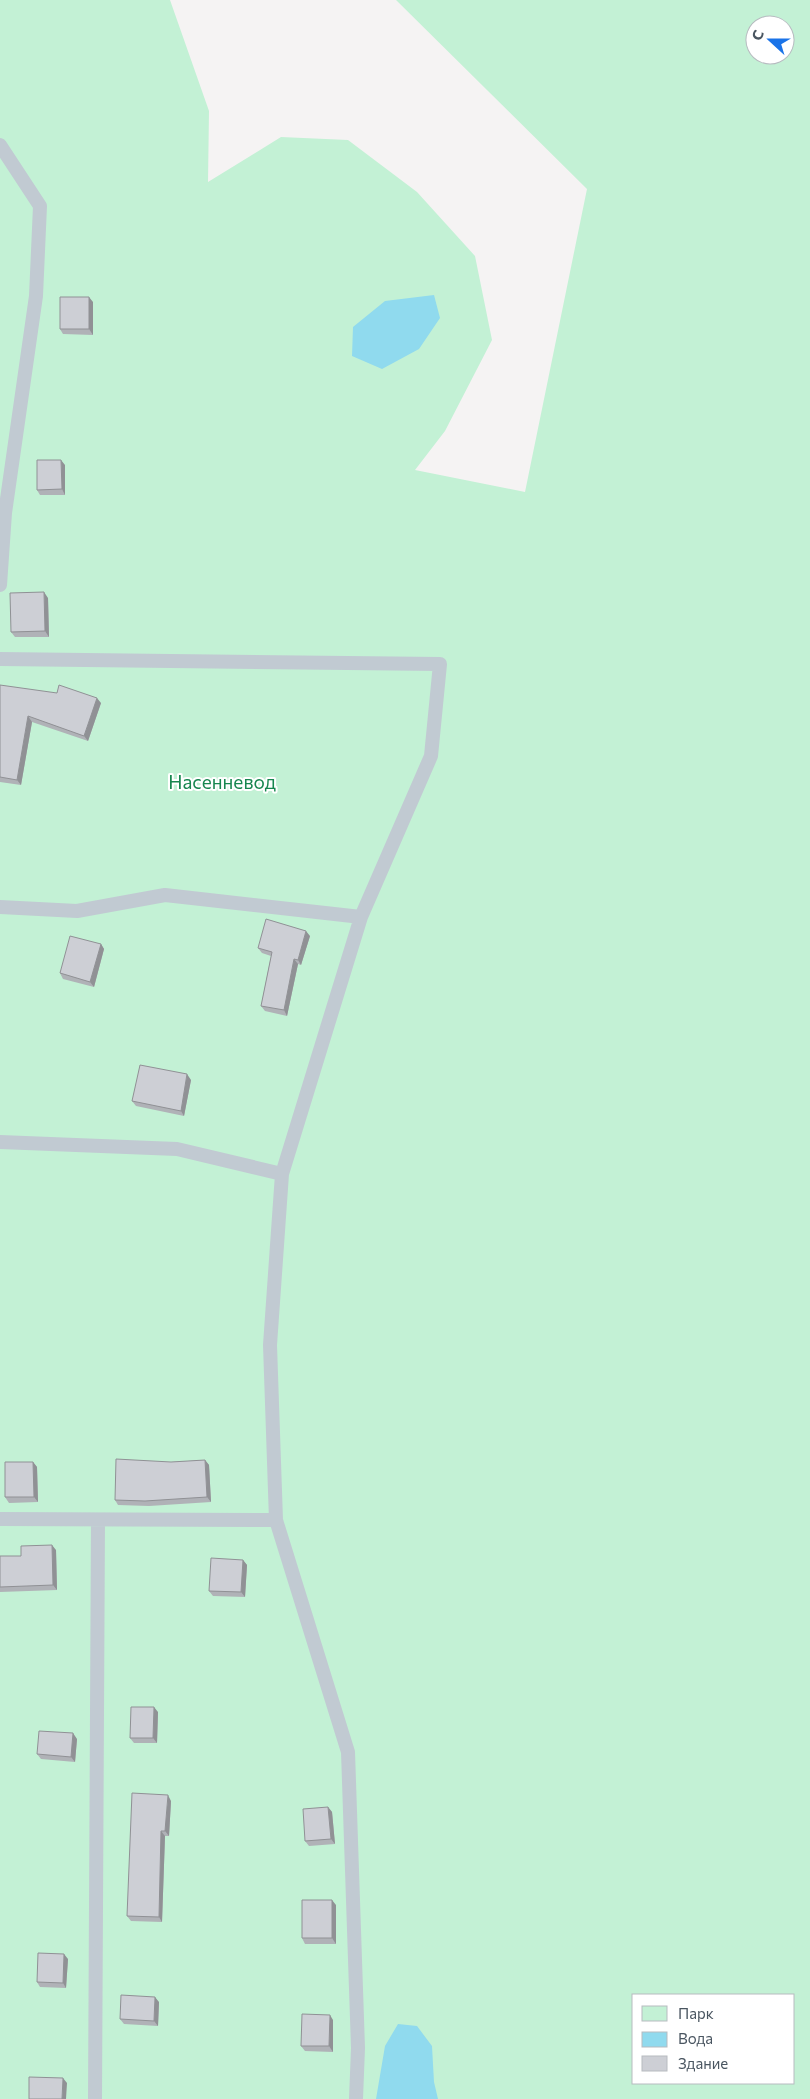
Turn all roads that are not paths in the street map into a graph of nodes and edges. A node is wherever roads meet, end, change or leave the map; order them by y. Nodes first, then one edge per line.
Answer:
1 (0, 145) edge
2 (0, 585) edge
3 (0, 659) edge
4 (0, 907) edge
5 (361, 917) junction
6 (0, 1142) edge
7 (282, 1174) junction
8 (0, 1519) edge
9 (98, 1520) junction
10 (276, 1520) junction
11 (95, 2099) edge
12 (356, 2099) edge

1 - 2 lane
3 - 5 lane
4 - 5 lane
5 - 7 lane
6 - 7 lane
7 - 10 lane
8 - 9 lane
9 - 10 lane
9 - 11 lane
10 - 12 lane

